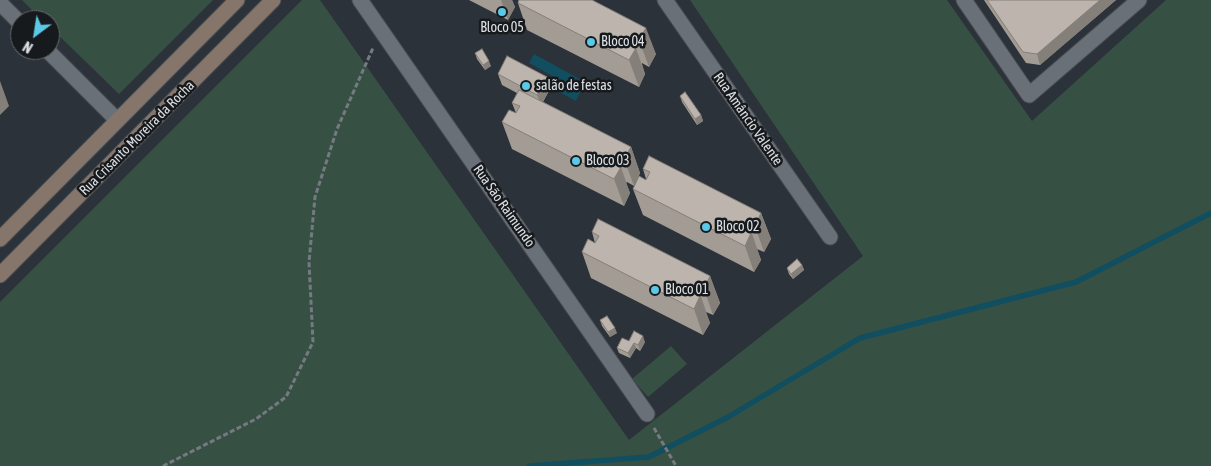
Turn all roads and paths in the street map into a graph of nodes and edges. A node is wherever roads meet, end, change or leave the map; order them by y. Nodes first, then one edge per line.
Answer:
1 (237, 0) edge
2 (273, 0) edge
3 (360, 0) edge
4 (665, 0) edge
5 (964, 0) edge
6 (1139, 0) edge
7 (0, 3) edge
8 (10, 13) edge
9 (382, 29) junction
10 (57, 60) edge
11 (117, 120) junction
12 (136, 140) junction
13 (830, 237) dead end
14 (0, 239) edge
15 (0, 275) edge
16 (649, 418) joint
17 (163, 466) edge
18 (676, 466) edge

1 - 11 main road, Rua Crisanto Moreira da Rocha
2 - 12 main road, Rua Crisanto Moreira da Rocha
3 - 9 street, Rua São Raimundo
4 - 13 street, Rua Amâncio Valente
5 - 6 street
7 - 8 street
9 - 16 street, Rua São Raimundo
9 - 17 path
10 - 11 street
11 - 12 main road
11 - 14 main road, Rua Crisanto Moreira da Rocha
12 - 15 main road, Rua Crisanto Moreira da Rocha
16 - 18 path

